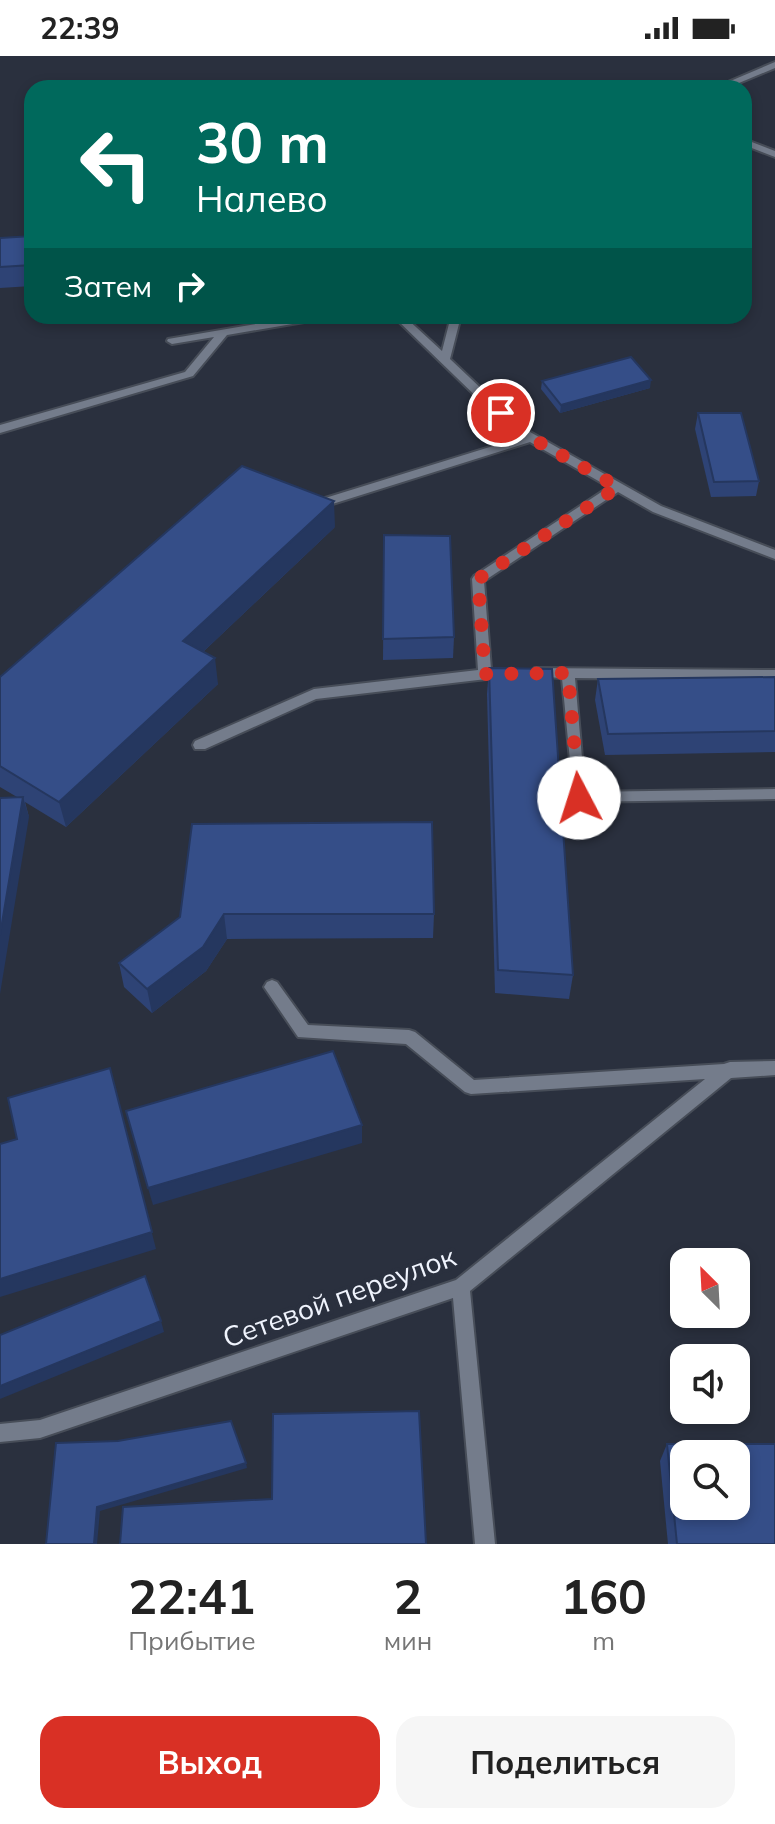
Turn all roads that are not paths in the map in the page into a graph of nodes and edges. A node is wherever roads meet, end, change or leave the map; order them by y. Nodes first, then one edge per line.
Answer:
1 (775, 65) edge
2 (738, 80) edge
3 (752, 145) edge
4 (775, 154) edge
5 (275, 324) edge
6 (407, 324) edge
7 (454, 324) edge
8 (223, 333) junction
9 (172, 341) dead end
10 (445, 359) junction
11 (0, 429) edge
12 (532, 438) junction
13 (618, 487) junction
14 (307, 499) edge
15 (775, 555) edge
16 (568, 673) junction
17 (485, 674) junction
18 (775, 675) edge
19 (200, 745) dead end
20 (775, 794) edge
21 (272, 987) dead end
22 (775, 1068) edge
23 (730, 1069) junction
24 (461, 1287) junction
25 (0, 1433) edge
26 (485, 1544) edge

1 - 2 lane
3 - 4 lane
5 - 8 lane
6 - 10 lane
7 - 10 lane
8 - 9 lane
8 - 11 lane
10 - 12 lane
12 - 13 lane
12 - 14 lane
13 - 15 lane
13 - 17 lane
16 - 17 lane
16 - 18 lane
16 - 20 lane
17 - 19 lane
21 - 23 lane
22 - 23 lane
23 - 24 lane, Сетевой переулок
24 - 25 lane, Сетевой переулок
24 - 26 lane

